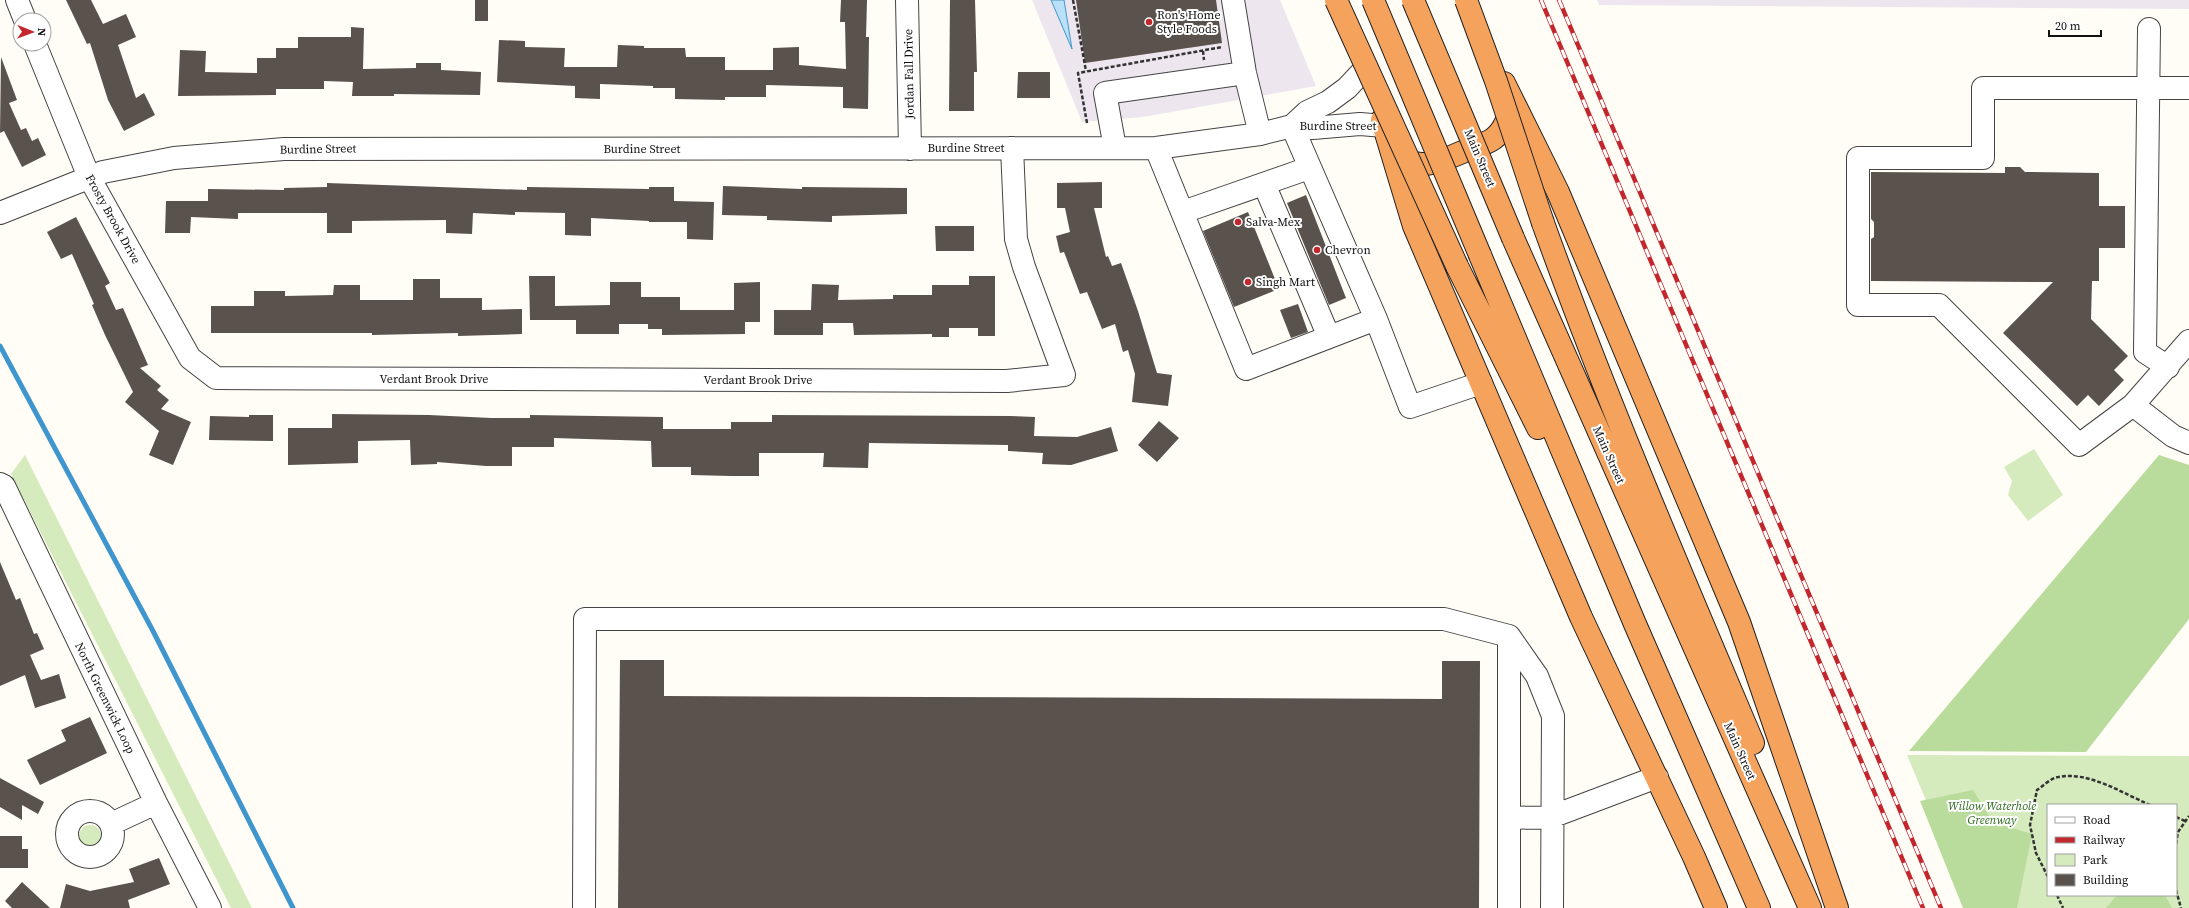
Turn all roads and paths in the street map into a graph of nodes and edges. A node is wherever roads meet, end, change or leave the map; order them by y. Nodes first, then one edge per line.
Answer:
1 (17, 0) edge
2 (907, 0) edge
3 (1073, 0) edge
4 (1233, 0) edge
5 (1334, 0) edge
6 (1373, 0) edge
7 (1413, 0) edge
8 (1466, 0) edge
9 (22, 12) edge
10 (2150, 29) dead end
11 (1214, 44) dead end
12 (1229, 46) dead end
13 (1215, 49) junction
14 (38, 52) edge
15 (1086, 71) junction
16 (1362, 72) junction
17 (1245, 73) junction
18 (1506, 87) junction
19 (2149, 88) junction
20 (2189, 88) edge
21 (1087, 123) dead end
22 (1292, 126) junction
23 (1386, 130) junction
24 (1260, 134) junction
25 (910, 148) junction
26 (1012, 148) junction
27 (1115, 148) junction
28 (1156, 148) junction
29 (1308, 168) junction
30 (90, 177) junction
31 (1264, 184) junction
32 (3, 211) edge
33 (1182, 212) junction
34 (1376, 319) junction
35 (1329, 337) junction
36 (2189, 341) edge
37 (2168, 367) junction
38 (216, 378) joint
39 (1481, 383) junction
40 (2133, 405) junction
41 (2189, 443) edge
42 (2, 485) edge
43 (1635, 624) junction
44 (1509, 636) junction
45 (1657, 777) junction
46 (156, 803) junction
47 (2148, 804) edge
48 (1552, 816) junction
49 (2189, 816) edge
50 (2177, 817) edge
51 (1509, 818) junction
52 (2185, 820) junction
53 (111, 824) dead end
54 (2177, 838) edge
55 (1783, 848) junction
56 (2047, 875) edge
57 (2177, 894) edge
58 (2057, 896) edge
59 (210, 908) edge
60 (584, 908) edge
61 (1509, 908) edge
62 (1552, 908) edge
63 (1716, 908) edge
64 (1759, 908) edge
65 (1810, 908) edge
66 (1837, 908) edge
67 (2063, 908) edge
68 (2181, 908) edge

1 - 9 street
2 - 25 street, Jordan Fall Drive
3 - 15 path
4 - 17 street
5 - 16 highway
5 - 43 highway, bridge
6 - 43 highway, bridge
7 - 55 highway, Main Street, bridge
8 - 18 highway
8 - 55 highway, bridge
10 - 19 street
11 - 13 path
12 - 13 path
13 - 15 path
14 - 30 street, Frosty Brook Drive
15 - 21 path
16 - 22 street, Burdine Street
16 - 23 highway
17 - 24 street
17 - 27 street
18 - 23 highway
18 - 66 highway
19 - 20 street
19 - 37 street
19 - 40 street
22 - 23 street, Burdine Street
22 - 24 street, Burdine Street
22 - 29 street
23 - 39 highway
24 - 28 street, Burdine Street
25 - 26 street, Burdine Street
25 - 30 street, Burdine Street
26 - 27 street, Burdine Street
26 - 38 street, Verdant Brook Drive
27 - 28 street, Burdine Street
28 - 33 street
29 - 31 street
29 - 34 street
30 - 32 street, Burdine Street
30 - 38 street, Frosty Brook Drive
31 - 33 street
31 - 35 street
33 - 35 street
34 - 35 street
34 - 39 street
36 - 37 street
37 - 40 street
39 - 45 highway
40 - 41 street
42 - 46 street, North Greenwick Loop
43 - 64 highway
44 - 48 street
44 - 51 street
44 - 60 street
45 - 48 street
45 - 63 highway
46 - 53 street
46 - 59 street, North Greenwick Loop
47 - 56 path
48 - 51 street
48 - 62 street
49 - 52 path
50 - 52 path
51 - 61 street
52 - 54 path
55 - 65 highway, Main Street
57 - 68 path
58 - 67 path

